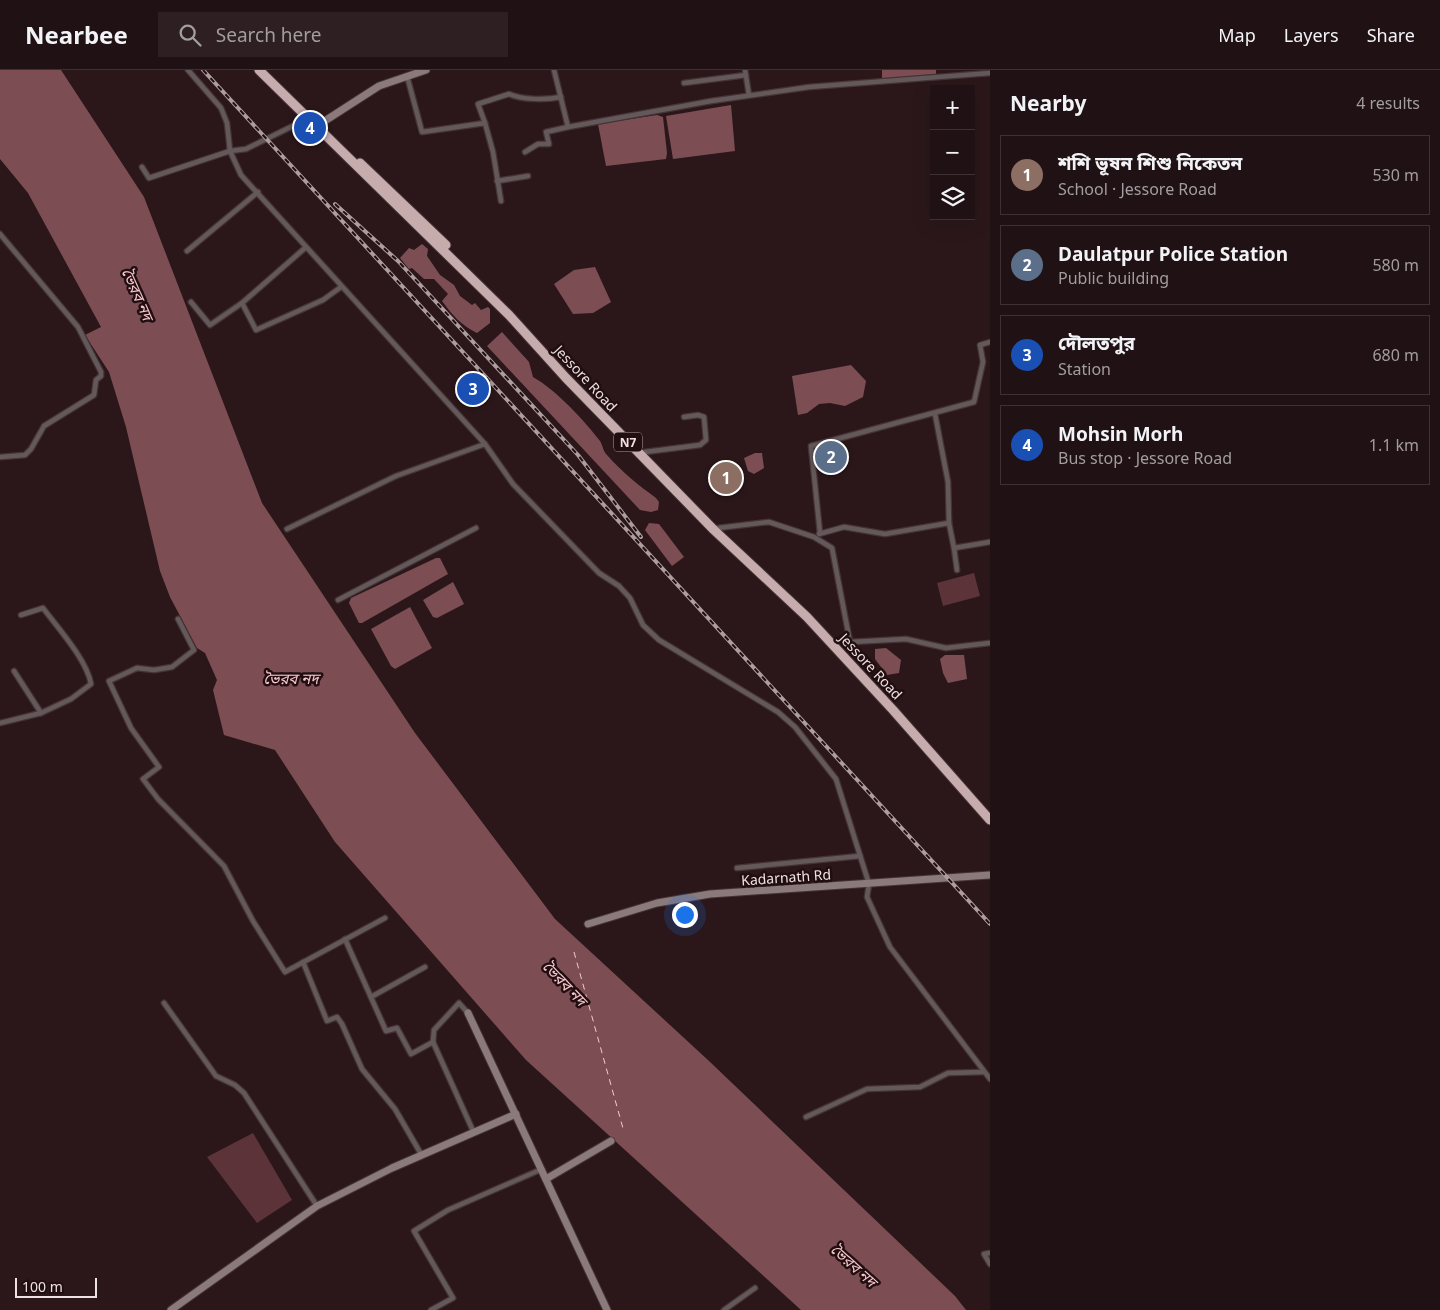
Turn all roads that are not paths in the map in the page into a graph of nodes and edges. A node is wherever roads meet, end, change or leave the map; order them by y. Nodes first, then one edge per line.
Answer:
1 (188, 70) edge
2 (259, 70) edge
3 (265, 70) edge
4 (426, 70) edge
5 (554, 70) edge
6 (746, 72) edge
7 (990, 73) edge
8 (407, 76) junction
9 (684, 83) dead end
10 (749, 95) junction
11 (561, 96) junction
12 (307, 119) junction
13 (485, 123) junction
14 (320, 124) junction
15 (568, 127) junction
16 (230, 151) junction
17 (525, 152) dead end
18 (142, 167) dead end
19 (528, 176) dead end
20 (498, 181) junction
21 (258, 192) junction
22 (501, 201) dead end
23 (0, 234) edge
24 (305, 248) junction
25 (187, 251) dead end
26 (341, 287) junction
27 (191, 302) dead end
28 (242, 303) junction
29 (990, 342) edge
30 (935, 414) junction
31 (684, 417) dead end
32 (485, 444) junction
33 (645, 452) junction
34 (0, 456) edge
35 (949, 523) junction
36 (476, 528) dead end
37 (718, 528) junction
38 (288, 529) dead end
39 (820, 533) junction
40 (814, 537) junction
41 (990, 542) edge
42 (954, 548) junction
43 (956, 570) dead end
44 (338, 600) dead end
45 (21, 615) dead end
46 (178, 619) dead end
47 (990, 643) edge
48 (14, 671) dead end
49 (41, 712) junction
50 (0, 723) edge
51 (990, 812) edge
52 (990, 820) edge
53 (860, 856) junction
54 (737, 868) dead end
55 (990, 875) edge
56 (869, 884) junction
57 (385, 918) dead end
58 (588, 924) dead end
59 (345, 938) junction
60 (303, 962) junction
61 (425, 967) dead end
62 (371, 997) junction
63 (164, 1004) dead end
64 (468, 1013) joint
65 (433, 1042) junction
66 (984, 1072) junction
67 (990, 1079) edge
68 (516, 1114) junction
69 (806, 1118) dead end
70 (474, 1133) junction
71 (611, 1141) dead end
72 (421, 1154) junction
73 (542, 1169) junction
74 (546, 1179) junction
75 (317, 1206) junction
76 (990, 1253) edge
77 (990, 1264) edge
78 (755, 1288) dead end
79 (171, 1310) edge
80 (431, 1310) edge
81 (606, 1310) edge
82 (724, 1310) edge

1 - 16 street
2 - 12 highway, Jessore Road / N7
3 - 14 highway, Jessore Road / N7
4 - 8 main road
5 - 11 street
6 - 9 street
6 - 10 street
7 - 10 street
8 - 13 street
8 - 14 main road
10 - 15 street
11 - 13 street
11 - 15 street
12 - 16 street
12 - 52 highway, Jessore Road / N7
13 - 20 street
14 - 33 highway, Jessore Road / N7
15 - 17 street
16 - 18 street
16 - 21 street
19 - 20 street
20 - 22 street
21 - 24 street
21 - 25 street
23 - 34 street
24 - 26 street
24 - 28 street
26 - 28 street
26 - 32 street
27 - 28 street
29 - 30 street
30 - 35 street
30 - 39 street
31 - 33 street
32 - 38 street
32 - 53 street
33 - 37 highway, Jessore Road / N7
35 - 39 street
35 - 42 street
36 - 44 street
37 - 40 street
37 - 51 highway, Jessore Road / N7
39 - 40 street
40 - 47 street
41 - 42 street
42 - 43 street
45 - 49 street
46 - 60 street
48 - 49 street
49 - 50 street
53 - 54 street
53 - 56 street
55 - 56 main road, Kadarnath Rd
56 - 58 main road, Kadarnath Rd
56 - 66 street
57 - 59 street
59 - 60 street
59 - 62 street
60 - 72 street
61 - 62 street
62 - 65 street
63 - 75 street
64 - 65 street
64 - 68 main road
65 - 70 street
66 - 67 street
66 - 69 street
68 - 70 main road
68 - 73 main road
70 - 72 main road
71 - 74 main road
72 - 75 main road
73 - 74 main road
73 - 80 street
74 - 81 main road
75 - 79 main road
76 - 77 street
78 - 82 street

